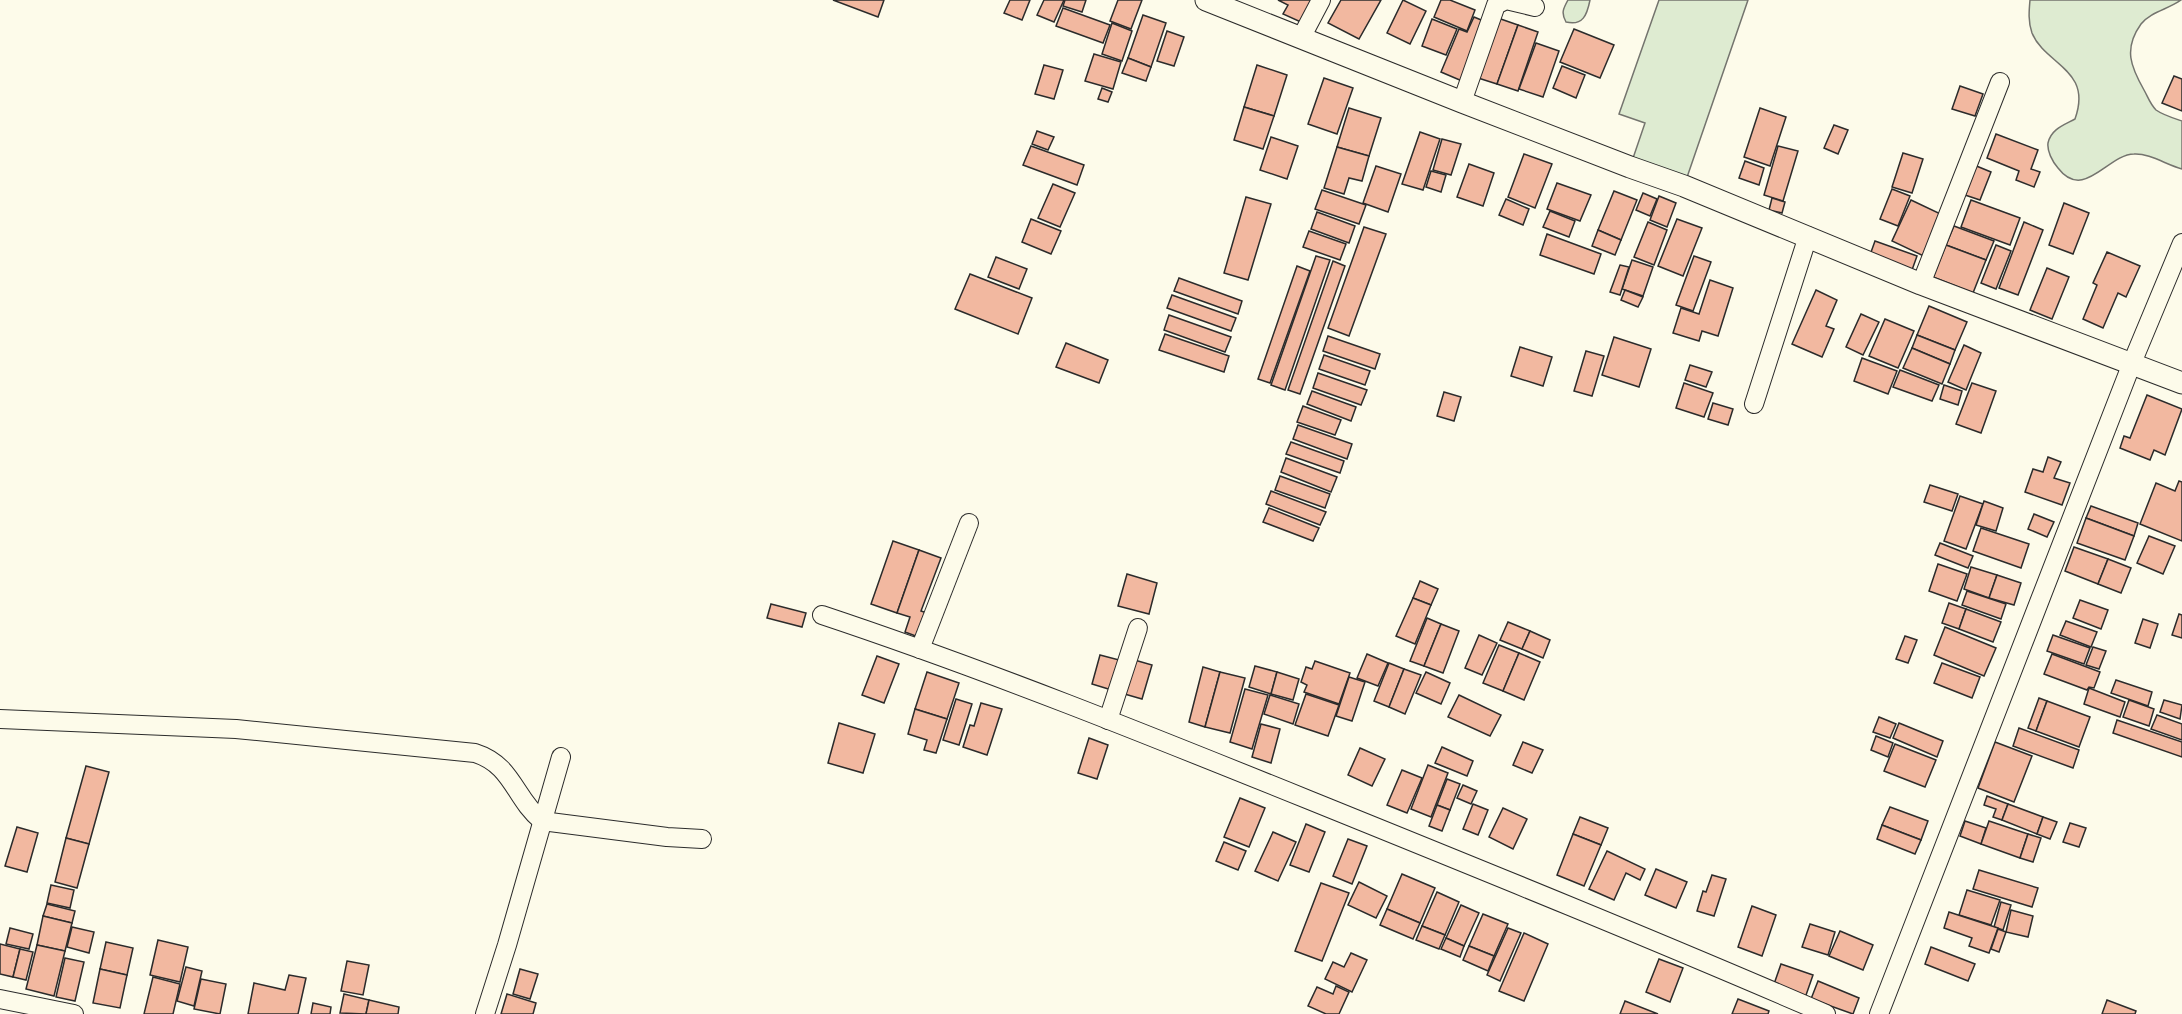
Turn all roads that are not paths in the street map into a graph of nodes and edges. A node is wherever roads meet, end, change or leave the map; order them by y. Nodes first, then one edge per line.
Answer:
1 (1206, 0) edge
2 (1321, 0) edge
3 (1535, 7) dead end
4 (1301, 38) junction
5 (2000, 82) dead end
6 (1462, 102) junction
7 (1808, 236) junction
8 (2182, 243) edge
9 (1921, 284) junction
10 (2132, 363) junction
11 (2182, 383) edge
12 (1754, 404) dead end
13 (969, 523) dead end
14 (822, 615) dead end
15 (1138, 628) dead end
16 (920, 649) junction
17 (0, 719) edge
18 (1108, 720) junction
19 (561, 757) dead end
20 (542, 821) junction
21 (702, 839) dead end
22 (0, 999) edge
23 (74, 1014) edge
24 (484, 1014) edge
25 (1826, 1014) edge
26 (1879, 1014) edge

1 - 4 street
2 - 4 street
3 - 6 street
4 - 6 street
5 - 9 street
6 - 7 street
7 - 9 street
7 - 12 street
8 - 10 street
9 - 10 street
10 - 11 street
10 - 26 street
13 - 16 street
14 - 16 street
15 - 18 street
16 - 18 street
17 - 20 street
18 - 25 street
19 - 20 street
20 - 21 street
20 - 24 street
22 - 23 street

